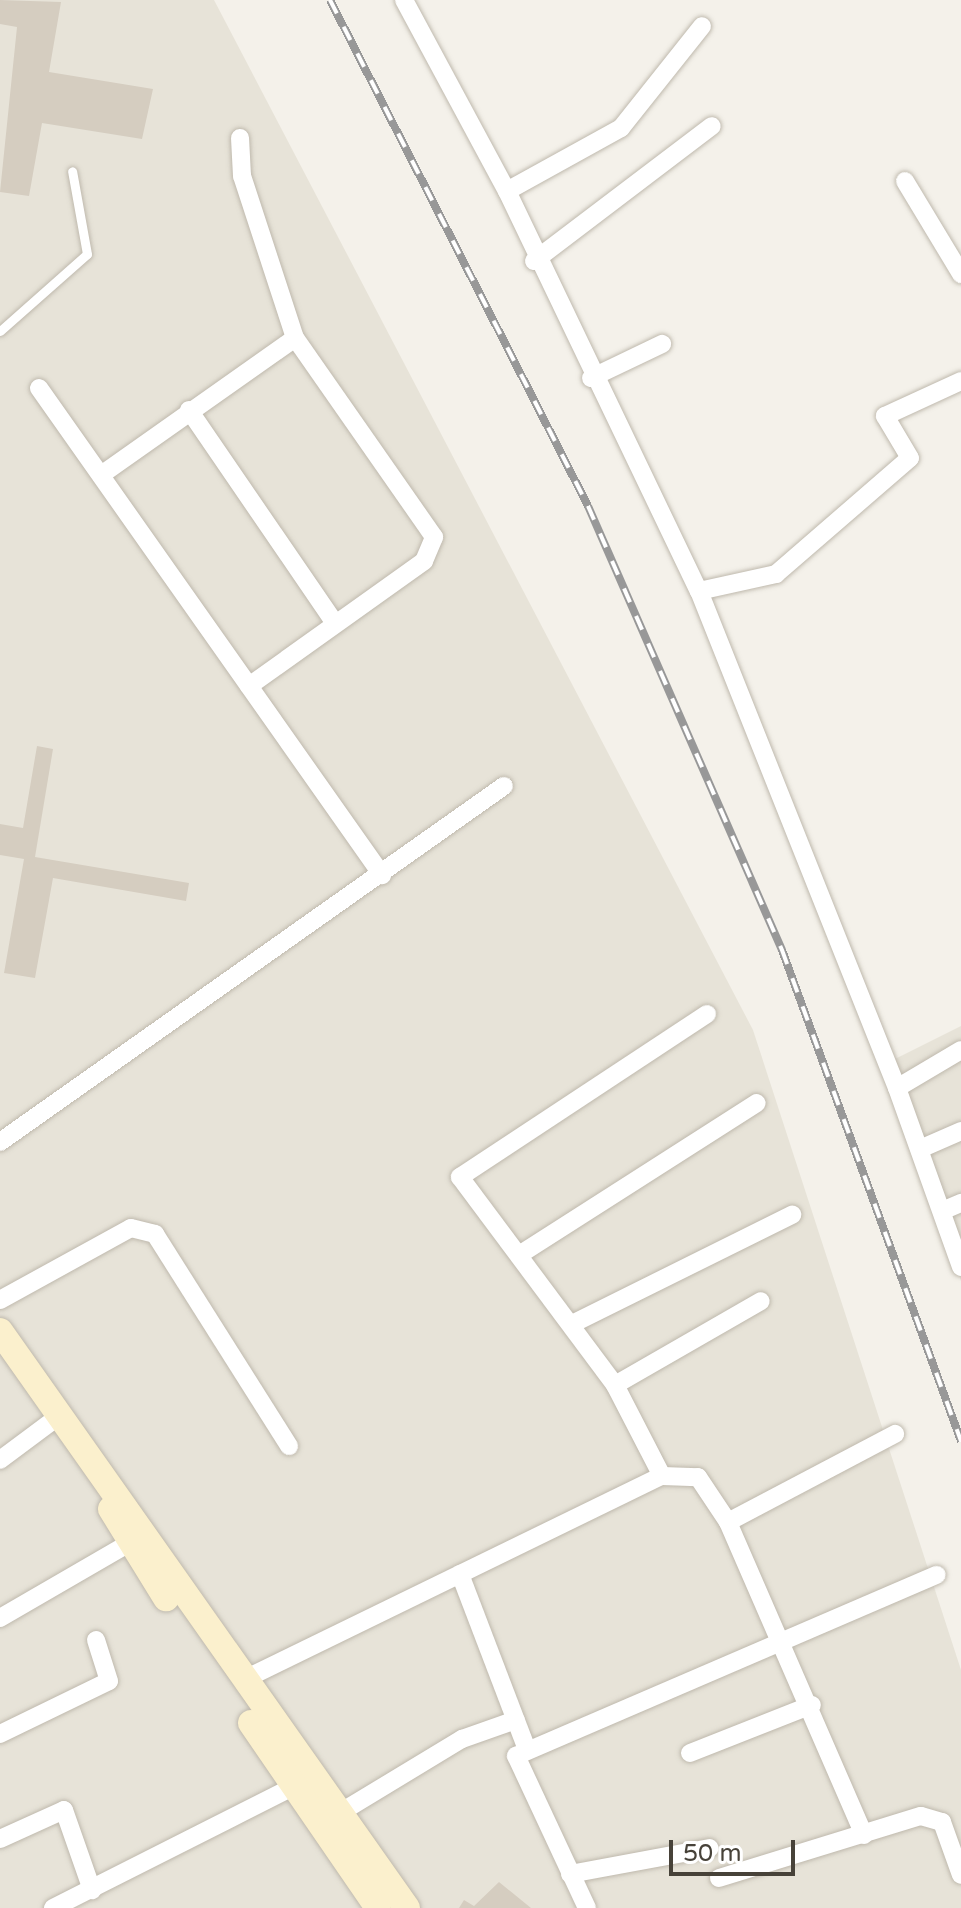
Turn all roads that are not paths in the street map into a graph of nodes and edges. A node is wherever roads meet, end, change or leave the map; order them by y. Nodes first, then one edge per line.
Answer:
1 (404, 0) edge
2 (702, 26) dead end
3 (712, 126) dead end
4 (240, 138) dead end
5 (72, 171) dead end
6 (905, 181) dead end
7 (507, 191) junction
8 (534, 261) junction
9 (961, 274) edge
10 (0, 331) edge
11 (295, 338) junction
12 (662, 344) dead end
13 (591, 378) junction
14 (961, 381) edge
15 (39, 388) dead end
16 (189, 410) junction
17 (101, 475) junction
18 (699, 591) junction
19 (334, 622) junction
20 (249, 686) junction
21 (504, 786) dead end
22 (382, 875) junction
23 (707, 1014) dead end
24 (961, 1050) edge
25 (897, 1088) junction
26 (757, 1103) dead end
27 (961, 1131) edge
28 (0, 1142) edge
29 (920, 1149) junction
30 (961, 1203) edge
31 (942, 1211) junction
32 (792, 1215) dead end
33 (519, 1255) junction
34 (961, 1267) edge
35 (0, 1300) edge
36 (761, 1301) dead end
37 (572, 1324) junction
38 (0, 1331) edge
39 (0, 1360) edge
40 (615, 1385) junction
41 (53, 1422) junction
42 (895, 1434) dead end
43 (289, 1446) dead end
44 (0, 1460) edge
45 (662, 1476) junction
46 (728, 1522) junction
47 (138, 1538) junction
48 (460, 1574) junction
49 (937, 1575) dead end
50 (0, 1618) edge
51 (96, 1640) dead end
52 (783, 1645) junction
53 (243, 1680) junction
54 (812, 1705) junction
55 (516, 1720) junction
56 (0, 1734) edge
57 (526, 1747) junction
58 (690, 1753) dead end
59 (302, 1782) junction
60 (338, 1814) junction
61 (864, 1835) junction
62 (0, 1839) edge
63 (710, 1848) dead end
64 (570, 1874) junction
65 (961, 1875) edge
66 (719, 1878) dead end
67 (92, 1890) junction
68 (53, 1908) edge
69 (378, 1908) edge
70 (407, 1908) edge
71 (587, 1908) edge

1 - 7 street
2 - 7 street
3 - 8 street
4 - 11 street
5 - 10 lane
6 - 9 street
7 - 8 street
8 - 13 street
11 - 16 street
11 - 19 street
12 - 13 street
13 - 18 street
14 - 18 street
15 - 17 street
16 - 17 street
16 - 19 street
17 - 20 street
18 - 25 street
19 - 20 street
20 - 22 street
21 - 22 street
22 - 28 street
23 - 33 street
24 - 25 street
25 - 29 street
26 - 33 street
27 - 29 street
29 - 31 street
30 - 31 street
31 - 34 street
32 - 37 street
33 - 37 street
35 - 43 street
36 - 40 street
37 - 40 street
38 - 41 main road
39 - 41 main road
40 - 45 street
41 - 44 street
41 - 47 main road
42 - 46 street
45 - 46 street
45 - 48 street
46 - 52 street
47 - 50 street
47 - 53 main road
47 - 59 main road
48 - 53 street
48 - 55 street
49 - 52 street
51 - 56 street
52 - 54 street
52 - 57 street
53 - 59 main road
54 - 58 street
54 - 61 street
55 - 57 street
55 - 60 street
57 - 64 street
59 - 60 main road
59 - 67 street
59 - 69 main road
60 - 70 main road
61 - 65 street
61 - 66 street
62 - 67 street
63 - 64 street
64 - 71 street
67 - 68 street

